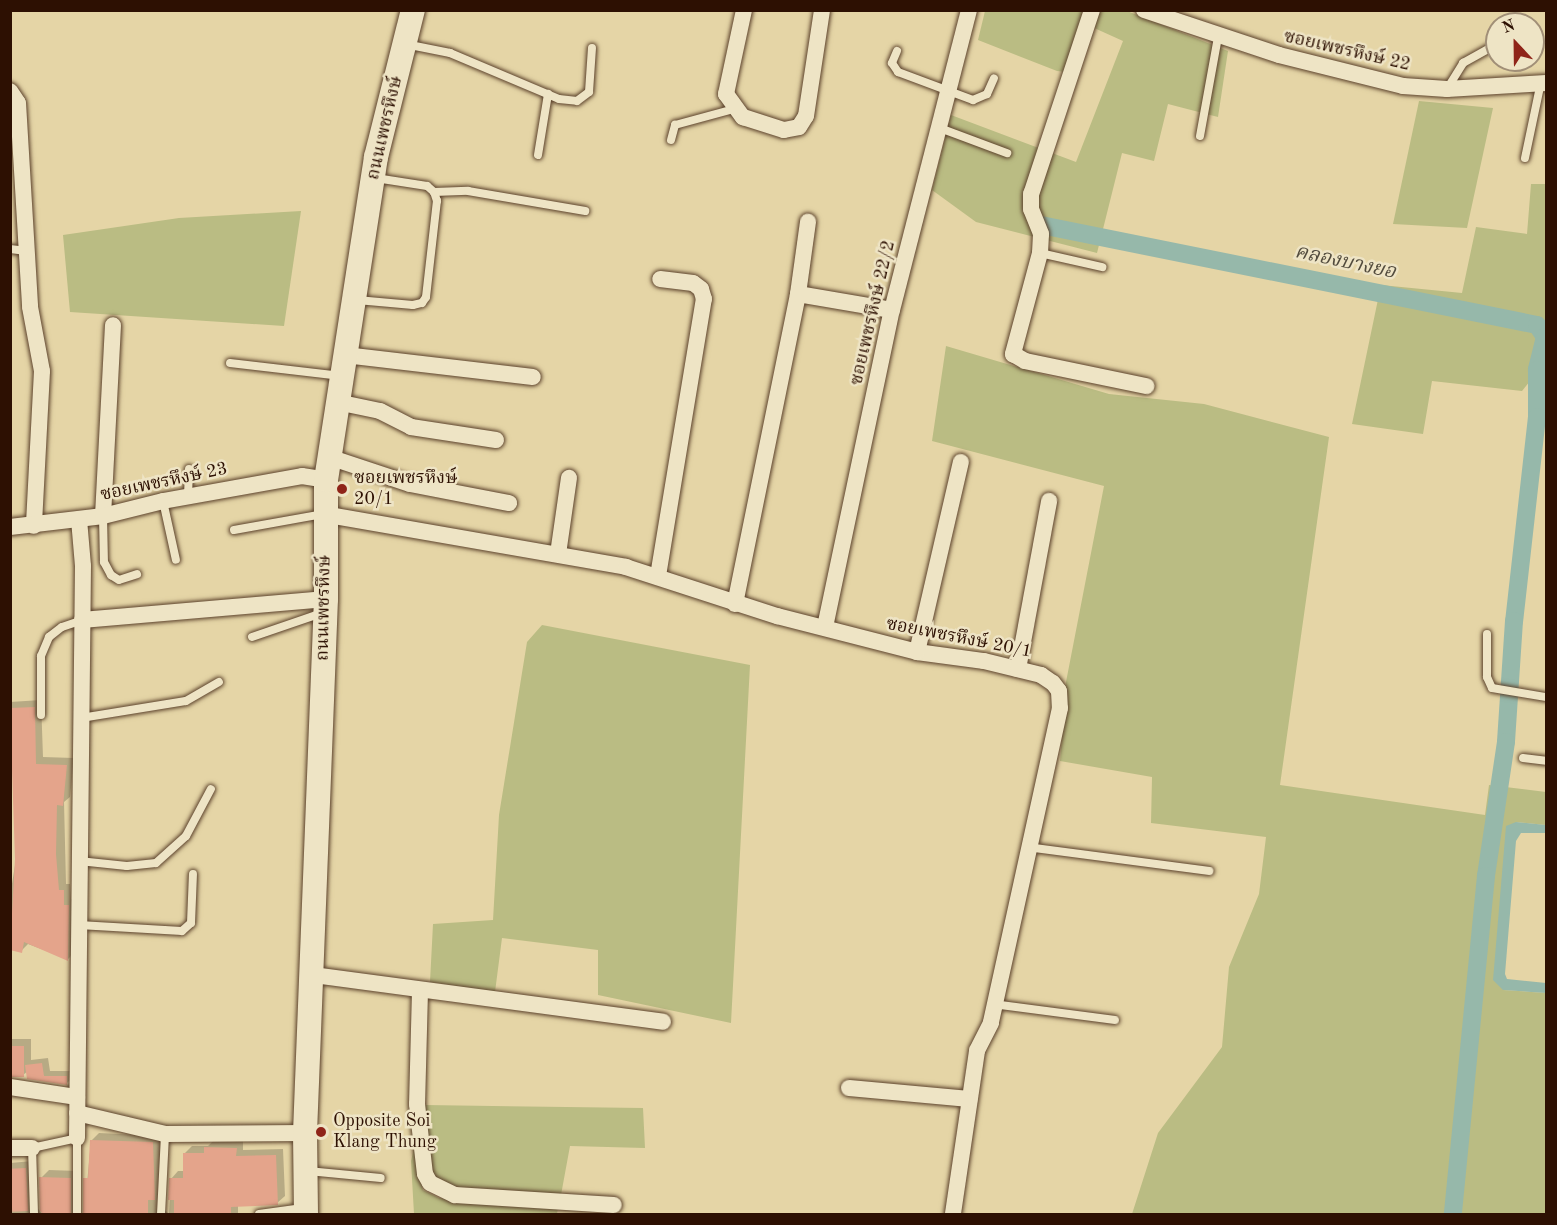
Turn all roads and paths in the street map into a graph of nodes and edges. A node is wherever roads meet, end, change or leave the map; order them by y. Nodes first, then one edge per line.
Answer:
1 (413, 10) edge
2 (744, 10) edge
3 (822, 10) edge
4 (969, 10) edge
5 (1092, 10) edge
6 (1144, 10) edge
7 (1218, 37) junction
8 (405, 44) junction
9 (592, 48) dead end
10 (897, 51) dead end
11 (1485, 51) edge
12 (994, 78) dead end
13 (1544, 83) edge
14 (1447, 89) junction
15 (10, 91) edge
16 (946, 92) junction
17 (548, 94) junction
18 (734, 109) junction
19 (937, 126) junction
20 (1200, 136) dead end
21 (671, 140) dead end
22 (1007, 153) dead end
23 (538, 155) dead end
24 (1525, 158) dead end
25 (373, 177) junction
26 (434, 192) junction
27 (585, 211) dead end
28 (808, 222) dead end
29 (19, 250) edge
30 (1040, 253) junction
31 (1102, 267) dead end
32 (660, 279) dead end
33 (798, 294) junction
34 (354, 300) junction
35 (892, 310) junction
36 (113, 326) dead end
37 (230, 363) dead end
38 (343, 366) junction
39 (533, 377) dead end
40 (1146, 386) dead end
41 (337, 402) junction
42 (496, 440) dead end
43 (961, 462) dead end
44 (328, 468) junction
45 (189, 469) dead end
46 (568, 478) dead end
47 (188, 497) junction
48 (163, 501) junction
49 (1050, 501) dead end
50 (509, 503) dead end
51 (323, 514) junction
52 (103, 516) junction
53 (79, 519) junction
54 (34, 526) junction
55 (10, 527) edge
56 (234, 530) dead end
57 (558, 554) junction
58 (176, 560) dead end
59 (137, 574) dead end
60 (658, 576) junction
61 (735, 604) junction
62 (326, 605) junction
63 (82, 620) junction
64 (825, 627) junction
65 (1487, 634) dead end
66 (252, 638) dead end
67 (917, 652) junction
68 (1018, 669) junction
69 (219, 682) dead end
70 (1546, 697) edge
71 (41, 716) dead end
72 (81, 718) junction
73 (1523, 758) dead end
74 (1546, 761) edge
75 (211, 789) dead end
76 (1027, 847) junction
77 (80, 861) junction
78 (1209, 871) dead end
79 (193, 874) dead end
80 (79, 925) junction
81 (313, 975) junction
82 (420, 990) junction
83 (993, 1004) junction
84 (1115, 1020) dead end
85 (663, 1022) dead end
86 (10, 1087) edge
87 (849, 1088) dead end
88 (969, 1099) junction
89 (77, 1105) junction
90 (305, 1132) junction
91 (165, 1134) junction
92 (77, 1138) junction
93 (10, 1148) edge
94 (32, 1148) junction
95 (307, 1171) junction
96 (381, 1178) dead end
97 (614, 1205) dead end
98 (306, 1211) edge
99 (34, 1215) edge
100 (77, 1215) edge
101 (161, 1215) edge
102 (259, 1215) edge
103 (953, 1215) edge

1 - 8 main road, ถนนเพชรหึงษ์
2 - 18 street
3 - 18 street
4 - 16 street, ซอยเพชรหึงษ์ 22/2
5 - 30 street
6 - 7 street, ซอยเพชรหึงษ์ 22
7 - 14 street, ซอยเพชรหึงษ์ 22
7 - 20 lane
8 - 17 lane
8 - 25 main road, ถนนเพชรหึงษ์
9 - 17 lane
10 - 16 lane
11 - 14 lane
12 - 16 lane
13 - 14 street, ซอยเพชรหึงษ์ 22
13 - 24 lane
15 - 29 street
16 - 19 street, ซอยเพชรหึงษ์ 22/2
17 - 23 lane
18 - 21 lane
19 - 22 lane
19 - 35 street, ซอยเพชรหึงษ์ 22/2
25 - 26 lane
25 - 34 main road, ถนนเพชรหึงษ์
26 - 27 lane
26 - 34 lane
28 - 33 street
29 - 54 street
30 - 31 lane
30 - 40 street
32 - 60 street
33 - 35 street
33 - 61 street
34 - 38 main road, ถนนเพชรหึงษ์
35 - 64 street, ซอยเพชรหึงษ์ 22/2
36 - 52 street
37 - 38 lane
38 - 39 street
38 - 41 main road, ถนนเพชรหึงษ์
41 - 42 street
41 - 44 main road, ถนนเพชรหึงษ์
43 - 67 street
44 - 47 street, ซอยเพชรหึงษ์ 23
44 - 50 street, ซอยเพชรหึงษ์ 23
44 - 51 main road, ถนนเพชรหึงษ์
45 - 47 lane
46 - 57 street
47 - 48 street, ซอยเพชรหึงษ์ 23
48 - 52 street, ซอยเพชรหึงษ์ 23
48 - 58 lane
49 - 68 street
51 - 56 lane
51 - 57 street, ซอยเพชรหึงษ์ 20/1
51 - 62 main road, ถนนเพชรหึงษ์
52 - 53 street, ซอยเพชรหึงษ์ 23
52 - 59 lane
53 - 54 street, ซอยเพชรหึงษ์ 23
53 - 63 street
54 - 55 street, ซอยเพชรหึงษ์ 23
57 - 60 street, ซอยเพชรหึงษ์ 20/1
60 - 61 street, ซอยเพชรหึงษ์ 20/1
61 - 64 street, ซอยเพชรหึงษ์ 20/1
62 - 63 street
62 - 66 lane
62 - 81 main road, ถนนเพชรหึงษ์
63 - 71 lane
63 - 72 street
64 - 67 street, ซอยเพชรหึงษ์ 20/1
65 - 70 lane
67 - 68 street, ซอยเพชรหึงษ์ 20/1
68 - 76 street, ซอยเพชรหึงษ์ 20/1
69 - 72 lane
72 - 77 street
73 - 74 lane
75 - 77 lane
76 - 78 lane
76 - 83 street, ซอยเพชรหึงษ์ 20/1
77 - 80 street
79 - 80 lane
80 - 89 street
81 - 82 street
81 - 90 main road, ถนนเพชรหึงษ์
82 - 85 street
82 - 97 street
83 - 84 lane
83 - 88 street, ซอยเพชรหึงษ์ 20/1
86 - 89 street
87 - 88 street
88 - 103 street, ซอยเพชรหึงษ์ 20/1
89 - 91 street
89 - 92 street
90 - 91 street
90 - 95 main road, ถนนเพชรหึงษ์
91 - 101 lane
92 - 94 lane
92 - 100 lane
93 - 94 street
94 - 99 lane
95 - 96 lane
95 - 98 main road, ถนนเพชรหึงษ์
98 - 102 lane

